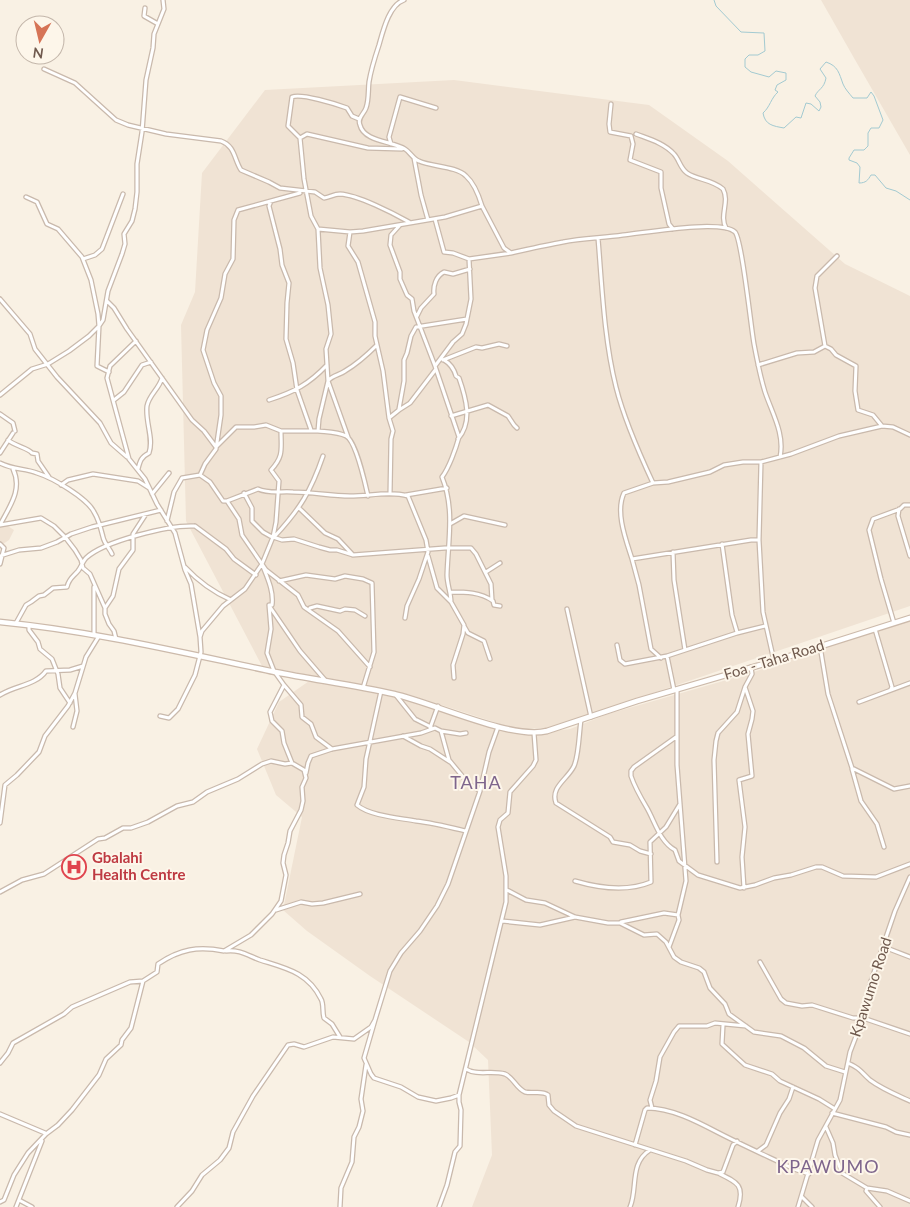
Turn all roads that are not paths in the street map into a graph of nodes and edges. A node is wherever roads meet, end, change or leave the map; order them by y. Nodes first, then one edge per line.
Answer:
1 (163, 0) edge
2 (404, 0) edge
3 (145, 8) dead end
4 (158, 24) junction
5 (44, 69) dead end
6 (611, 104) dead end
7 (436, 108) dead end
8 (359, 118) junction
9 (142, 130) junction
10 (636, 134) dead end
11 (300, 138) junction
12 (392, 144) junction
13 (405, 149) junction
14 (414, 158) junction
15 (305, 192) junction
16 (123, 194) dead end
17 (26, 196) dead end
18 (270, 200) junction
19 (482, 206) junction
20 (435, 219) junction
21 (428, 220) junction
22 (409, 222) junction
23 (400, 224) junction
24 (318, 229) junction
25 (674, 229) junction
26 (727, 229) junction
27 (350, 232) junction
28 (598, 238) junction
29 (512, 253) junction
30 (837, 256) dead end
31 (83, 259) junction
32 (470, 260) junction
33 (470, 269) junction
34 (0, 299) edge
35 (106, 300) junction
36 (416, 317) junction
37 (467, 319) junction
38 (99, 326) junction
39 (420, 327) junction
40 (136, 341) junction
41 (377, 345) junction
42 (507, 346) dead end
43 (825, 346) junction
44 (442, 360) junction
45 (151, 362) junction
46 (48, 364) junction
47 (327, 365) junction
48 (758, 365) junction
49 (436, 367) junction
50 (109, 372) junction
51 (162, 378) junction
52 (328, 381) junction
53 (296, 390) junction
54 (0, 395) edge
55 (114, 400) junction
56 (269, 400) dead end
57 (398, 410) junction
58 (467, 412) junction
59 (0, 414) edge
60 (452, 416) junction
61 (389, 418) junction
62 (882, 426) junction
63 (517, 428) dead end
64 (311, 430) junction
65 (281, 431) junction
66 (318, 431) junction
67 (910, 435) edge
68 (348, 437) junction
69 (458, 439) junction
70 (8, 440) junction
71 (216, 447) junction
72 (0, 453) edge
73 (323, 456) dead end
74 (780, 457) junction
75 (129, 459) junction
76 (761, 462) junction
77 (1, 463) edge
78 (13, 469) junction
79 (138, 470) junction
80 (169, 473) dead end
81 (200, 475) junction
82 (50, 477) junction
83 (653, 483) junction
84 (61, 485) junction
85 (149, 488) junction
86 (447, 488) junction
87 (278, 492) junction
88 (308, 492) junction
89 (244, 493) junction
90 (152, 494) junction
91 (390, 494) junction
92 (405, 495) junction
93 (368, 496) junction
94 (227, 501) junction
95 (910, 505) edge
96 (299, 508) junction
97 (900, 508) junction
98 (161, 510) junction
99 (146, 514) junction
100 (167, 521) junction
101 (0, 525) edge
102 (100, 525) junction
103 (450, 525) junction
104 (506, 525) dead end
105 (172, 529) junction
106 (65, 537) junction
107 (273, 537) junction
108 (132, 538) junction
109 (758, 540) junction
110 (0, 544) edge
111 (722, 544) junction
112 (108, 546) junction
113 (448, 548) junction
114 (428, 549) junction
115 (673, 552) junction
116 (112, 554) dead end
117 (2, 555) edge
118 (428, 555) junction
119 (353, 556) junction
120 (910, 556) edge
121 (632, 559) junction
122 (500, 563) dead end
123 (0, 564) edge
124 (262, 564) junction
125 (82, 565) junction
126 (184, 566) junction
127 (486, 572) junction
128 (256, 575) junction
129 (279, 581) junction
130 (94, 583) junction
131 (450, 592) junction
132 (231, 600) junction
133 (492, 600) junction
134 (451, 602) junction
135 (269, 604) junction
136 (500, 606) dead end
137 (105, 608) junction
138 (309, 609) junction
139 (567, 609) dead end
140 (365, 616) dead end
141 (405, 618) dead end
142 (910, 618) edge
143 (0, 622) edge
144 (16, 623) junction
145 (894, 623) junction
146 (29, 625) junction
147 (464, 625) junction
148 (765, 626) junction
149 (875, 629) junction
150 (737, 633) junction
151 (97, 636) junction
152 (200, 637) junction
153 (116, 639) junction
154 (617, 646) dead end
155 (820, 646) junction
156 (685, 650) junction
157 (200, 655) junction
158 (667, 656) junction
159 (660, 658) junction
160 (490, 659) dead end
161 (774, 661) junction
162 (84, 666) junction
163 (370, 667) junction
164 (751, 667) junction
165 (57, 671) junction
166 (274, 671) junction
167 (454, 678) dead end
168 (325, 681) junction
169 (910, 683) edge
170 (284, 685) junction
171 (745, 687) junction
172 (363, 688) junction
173 (676, 689) junction
174 (892, 690) junction
175 (381, 691) junction
176 (75, 693) junction
177 (396, 694) junction
178 (0, 695) edge
179 (859, 702) dead end
180 (70, 703) junction
181 (438, 706) junction
182 (160, 716) dead end
183 (591, 716) junction
184 (581, 720) junction
185 (498, 726) junction
186 (73, 727) dead end
187 (430, 728) junction
188 (441, 731) junction
189 (466, 733) dead end
190 (534, 733) junction
191 (402, 736) junction
192 (676, 737) junction
193 (369, 742) junction
194 (332, 749) junction
195 (451, 762) junction
196 (292, 763) junction
197 (852, 768) junction
198 (306, 773) junction
199 (910, 786) edge
200 (480, 791) junction
201 (681, 804) junction
202 (1, 811) edge
203 (0, 823) edge
204 (466, 831) junction
205 (660, 833) junction
206 (884, 847) dead end
207 (651, 854) junction
208 (717, 862) dead end
209 (910, 864) edge
210 (685, 866) junction
211 (910, 877) edge
212 (575, 881) dead end
213 (744, 888) junction
214 (507, 890) junction
215 (0, 892) edge
216 (360, 894) dead end
217 (275, 910) junction
218 (678, 915) junction
219 (575, 917) junction
220 (502, 921) junction
221 (620, 923) junction
222 (669, 947) junction
223 (884, 947) junction
224 (224, 951) junction
225 (910, 957) edge
226 (760, 962) dead end
227 (143, 981) junction
228 (863, 1018) junction
229 (376, 1020) junction
230 (723, 1024) junction
231 (746, 1026) junction
232 (910, 1034) edge
233 (340, 1038) junction
234 (0, 1063) edge
235 (848, 1063) junction
236 (366, 1064) junction
237 (466, 1069) junction
238 (845, 1072) junction
239 (793, 1087) junction
240 (459, 1095) junction
241 (910, 1101) edge
242 (652, 1108) junction
243 (834, 1109) junction
244 (832, 1113) junction
245 (0, 1114) edge
246 (826, 1126) junction
247 (46, 1134) junction
248 (910, 1135) edge
249 (43, 1138) junction
250 (737, 1141) junction
251 (635, 1145) junction
252 (650, 1150) junction
253 (758, 1151) junction
254 (718, 1173) junction
255 (809, 1174) junction
256 (867, 1188) junction
257 (802, 1196) junction
258 (19, 1200) junction
259 (910, 1200) edge
260 (0, 1202) edge
261 (16, 1207) edge
262 (32, 1207) edge
263 (177, 1207) edge
264 (340, 1207) edge
265 (439, 1207) edge
266 (630, 1207) edge
267 (738, 1207) edge
268 (798, 1207) edge
269 (812, 1207) edge
270 (880, 1207) edge

1 - 4 street
2 - 8 street
3 - 4 street
4 - 9 street
5 - 9 street
6 - 25 street
7 - 12 street
8 - 11 street
8 - 12 street
9 - 15 street
9 - 35 street
10 - 26 street
11 - 13 street
11 - 15 street
12 - 13 street
13 - 14 street
14 - 19 street
14 - 21 street
15 - 18 street
15 - 22 street
15 - 24 street
16 - 31 street
17 - 31 street
18 - 53 street
18 - 71 street
19 - 20 street
19 - 29 street
20 - 21 street
20 - 32 street
21 - 22 street
22 - 23 street
23 - 27 street
23 - 36 street
24 - 27 street
24 - 47 street
25 - 26 street
25 - 28 street
26 - 48 street
27 - 41 street
28 - 29 street
28 - 83 street
29 - 32 street
30 - 43 street
31 - 38 street
32 - 33 street
33 - 36 street
33 - 37 street
34 - 46 street
35 - 38 street
35 - 40 street
36 - 39 street
37 - 39 street
37 - 44 street
38 - 46 street
38 - 50 street
39 - 49 street
39 - 57 street
40 - 45 street
40 - 50 street
41 - 52 street
41 - 61 street
42 - 44 street
43 - 48 street
43 - 62 street
44 - 49 street
44 - 58 street
45 - 51 street
45 - 55 street
46 - 54 street
46 - 75 street
47 - 52 street
47 - 53 street
48 - 74 street
49 - 57 street
49 - 60 street
50 - 55 street
51 - 71 street
51 - 79 street
52 - 66 street
52 - 68 street
53 - 56 street
53 - 64 street
55 - 75 street
57 - 61 street
58 - 60 street
58 - 63 street
58 - 69 street
59 - 70 street
60 - 69 street
61 - 91 street
62 - 67 street
62 - 74 street
64 - 65 street
64 - 66 street
65 - 71 street
65 - 87 street
66 - 68 street
68 - 93 street
69 - 86 street
70 - 72 street
70 - 82 street
71 - 81 street
73 - 88 street
74 - 76 street
75 - 79 street
76 - 83 street
76 - 109 street
77 - 78 street
78 - 82 street
78 - 101 street
79 - 85 street
80 - 90 street
81 - 94 street
81 - 100 street
82 - 84 street
83 - 121 street
84 - 85 street
84 - 102 street
85 - 90 street
86 - 92 street
86 - 103 street
87 - 88 street
87 - 89 street
87 - 107 street
88 - 93 street
88 - 96 street
89 - 94 street
89 - 107 street
90 - 98 street
91 - 92 street
91 - 93 street
92 - 114 street
94 - 124 street
95 - 97 street
96 - 107 street
96 - 119 street
97 - 120 street
97 - 145 street
98 - 99 street
98 - 100 street
99 - 102 street
99 - 108 street
100 - 105 street
101 - 106 street
102 - 106 street
102 - 112 street
103 - 104 street
103 - 113 street
105 - 108 street
105 - 126 street
105 - 128 street
106 - 117 street
106 - 125 street
107 - 119 street
107 - 124 street
108 - 112 street
108 - 137 street
109 - 111 street
109 - 148 street
110 - 117 street
111 - 115 street
111 - 150 street
112 - 116 street
112 - 125 street
113 - 114 street
113 - 127 street
113 - 131 street
114 - 118 street
114 - 119 street
115 - 121 street
115 - 156 street
117 - 123 street
118 - 134 street
118 - 141 street
121 - 159 street
122 - 127 street
124 - 128 street
124 - 129 street
124 - 135 street
125 - 130 street
125 - 144 street
126 - 132 street
126 - 152 street
127 - 133 street
128 - 132 street
129 - 138 street
129 - 163 street
130 - 137 street
130 - 151 street
131 - 133 street
131 - 134 street
132 - 152 street
133 - 136 street
134 - 147 street
135 - 166 street
135 - 168 street
137 - 153 street
138 - 140 street
138 - 163 street
139 - 183 street
142 - 145 street, Foa - Taha Road
143 - 144 street
144 - 146 street
145 - 149 street, Foa - Taha Road
146 - 151 street
146 - 165 street
147 - 160 street
147 - 167 street
148 - 150 street
148 - 161 street
149 - 155 street, Foa - Taha Road
149 - 174 street
150 - 156 street
151 - 153 street
151 - 162 street
152 - 157 street
153 - 157 street
154 - 159 street
155 - 161 street, Foa - Taha Road
155 - 197 street
156 - 158 street
157 - 166 street
157 - 182 street
158 - 159 street
158 - 173 street
161 - 164 street, Foa - Taha Road
162 - 165 street
162 - 176 street
163 - 172 street
164 - 171 street
164 - 173 street, Foa - Taha Road
165 - 178 street
165 - 180 street
166 - 168 street
166 - 170 street
168 - 172 street
169 - 174 street
170 - 194 street
170 - 196 street
171 - 208 street
171 - 213 street
172 - 175 street
173 - 183 street, Foa - Taha Road
173 - 192 street
174 - 179 street
175 - 177 street
175 - 193 street
176 - 180 street
176 - 186 street
177 - 181 street
177 - 187 street
180 - 202 street
181 - 185 street
181 - 187 street
183 - 184 street, Foa - Taha Road
184 - 190 street, Foa - Taha Road
184 - 207 street
185 - 190 street
185 - 200 street
187 - 188 street
187 - 191 street
188 - 189 street
188 - 195 street
190 - 214 street
191 - 193 street
191 - 195 street
192 - 201 street
192 - 205 street
193 - 194 street
193 - 204 street
194 - 198 street
195 - 200 street
196 - 198 street
196 - 215 street
197 - 199 street
197 - 206 street
198 - 217 street
200 - 204 street
201 - 205 street
201 - 210 street
202 - 203 street
204 - 229 street
205 - 207 street
205 - 210 street
207 - 212 street
209 - 213 street
210 - 213 street
210 - 218 street
211 - 223 street, Kpawumo Road
214 - 219 street
214 - 220 street
216 - 217 street
217 - 224 street
218 - 221 street
218 - 222 street
219 - 220 street
219 - 221 street
220 - 237 street
221 - 222 street
222 - 231 street
223 - 225 street
223 - 228 street, Kpawumo Road
224 - 227 street
224 - 233 street
226 - 228 street
227 - 234 street
227 - 247 street
228 - 232 street
228 - 235 street, Kpawumo Road
229 - 233 street
229 - 236 street
230 - 231 street
230 - 239 street
230 - 242 street
231 - 238 street
233 - 263 street
235 - 238 street, Kpawumo Road
235 - 241 street
236 - 240 street
236 - 264 street
237 - 240 street
237 - 251 street
238 - 243 street, Kpawumo Road
239 - 243 street
239 - 253 street
240 - 265 street
242 - 250 street
242 - 251 street
243 - 244 street
244 - 246 street
244 - 248 street
245 - 247 street
246 - 255 street
246 - 256 street
247 - 249 street
249 - 258 street
249 - 260 street
250 - 253 street
250 - 254 street
251 - 252 street
252 - 254 street
252 - 266 street
253 - 255 street
254 - 267 street
255 - 257 street
256 - 259 street
256 - 270 street
257 - 268 street
257 - 269 street
258 - 261 street
258 - 262 street

